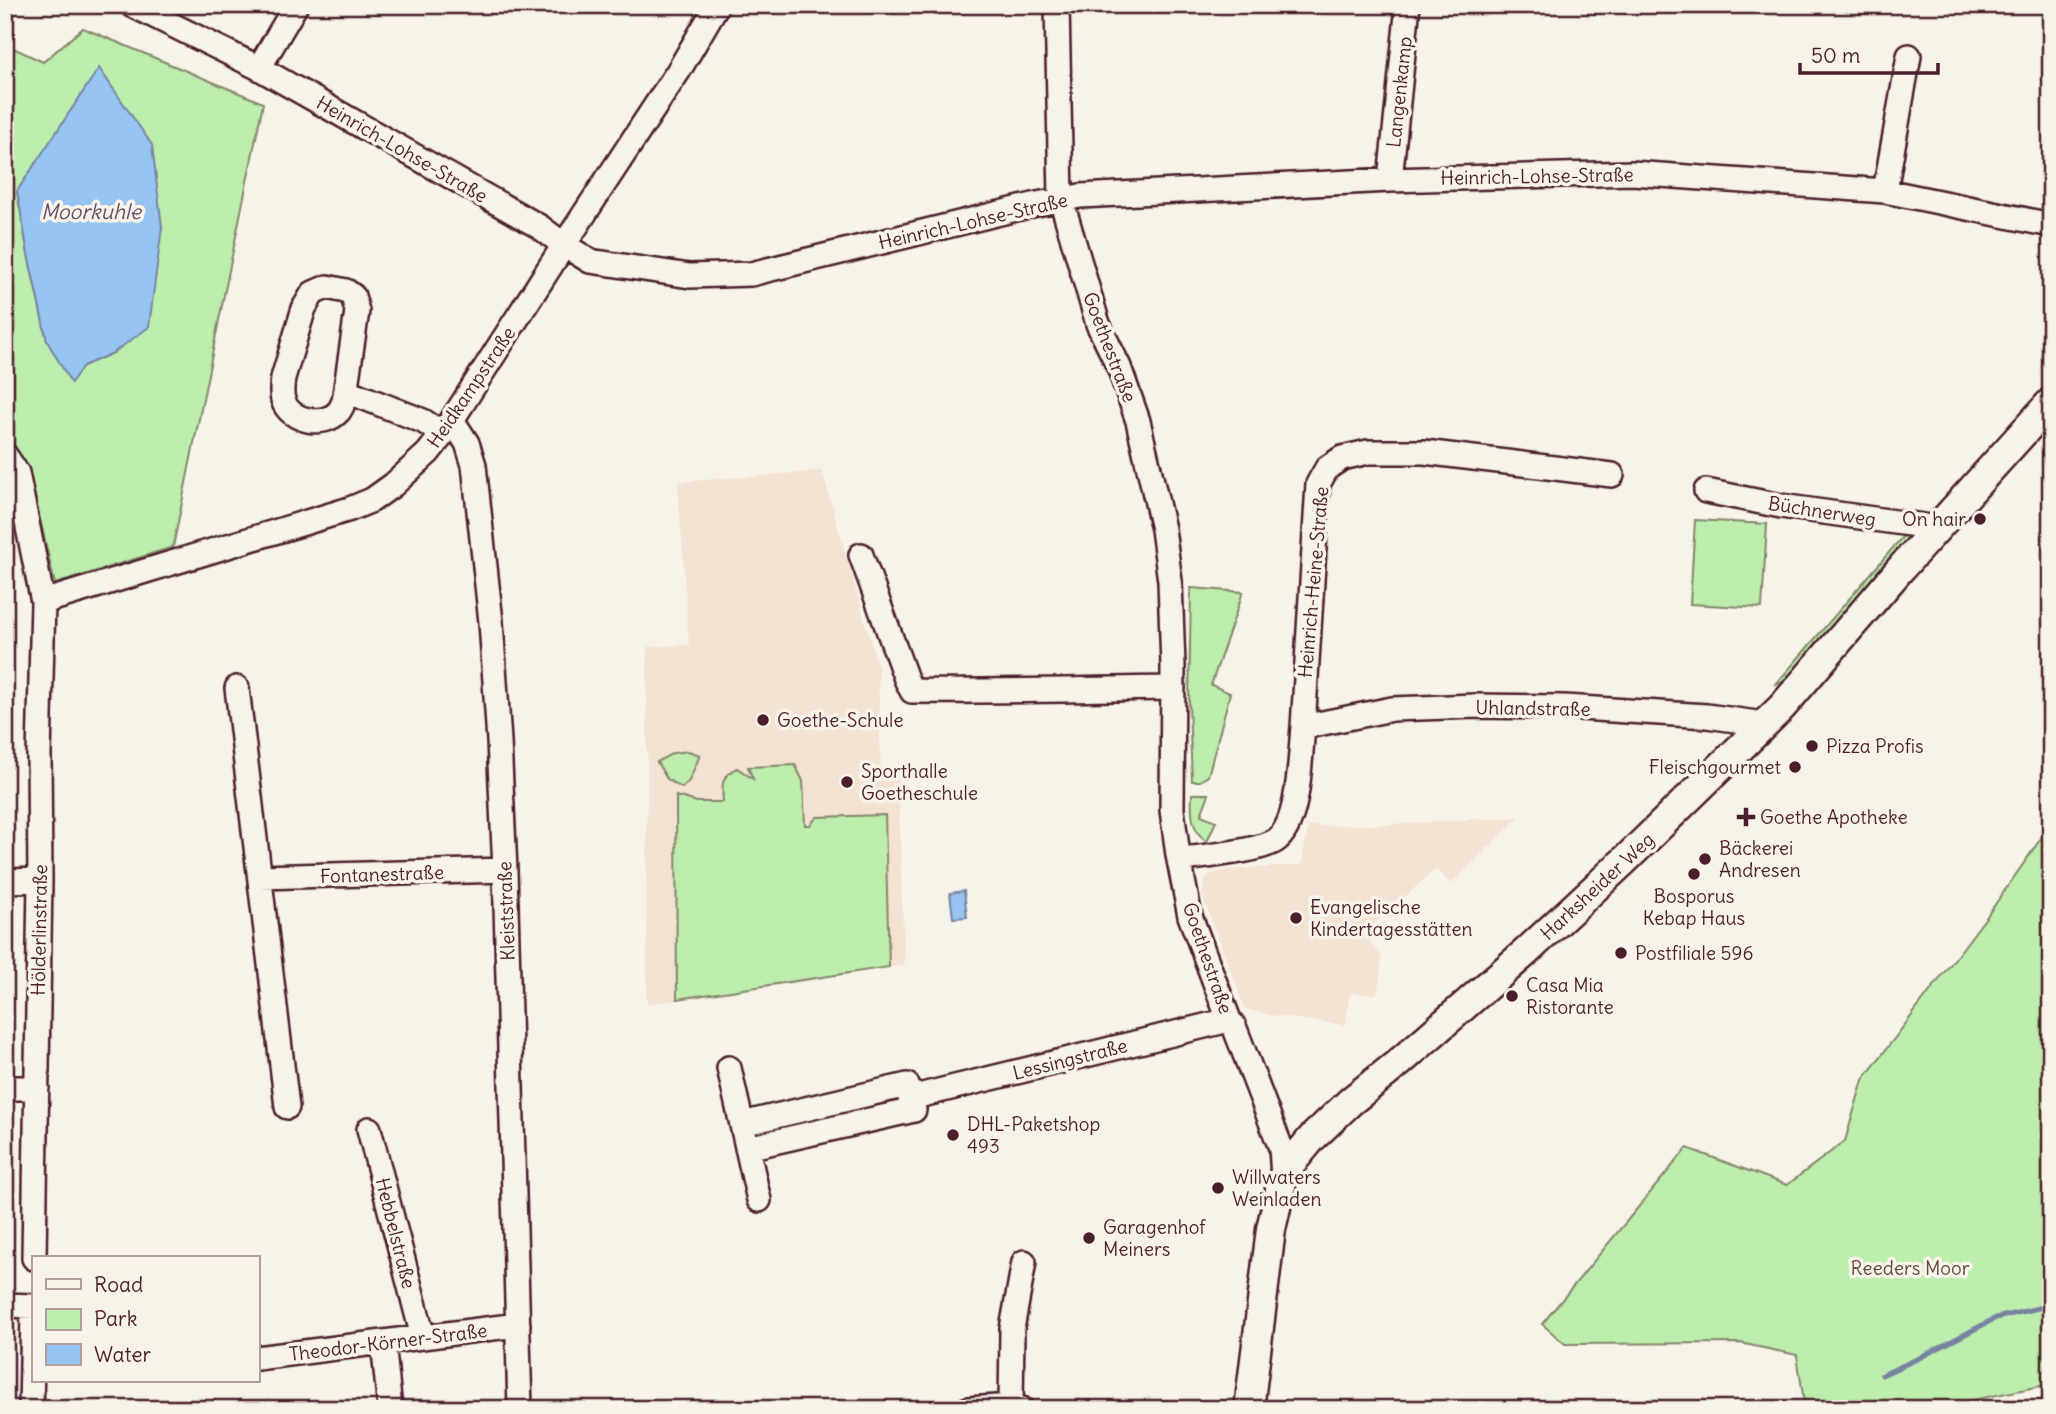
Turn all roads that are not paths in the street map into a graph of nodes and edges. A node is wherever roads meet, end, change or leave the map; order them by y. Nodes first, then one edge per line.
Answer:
1 (132, 5) edge
2 (296, 5) edge
3 (717, 5) edge
4 (1057, 5) edge
5 (1408, 5) edge
6 (1909, 56) dead end
7 (259, 68) junction
8 (1390, 180) junction
9 (1885, 191) junction
10 (1062, 199) junction
11 (2051, 225) edge
12 (564, 246) junction
13 (347, 391) junction
14 (2051, 402) edge
15 (448, 427) junction
16 (5, 454) edge
17 (1612, 475) dead end
18 (1706, 491) dead end
19 (1938, 528) junction
20 (861, 555) dead end
21 (43, 602) junction
22 (237, 688) dead end
23 (1173, 688) junction
24 (1764, 724) junction
25 (1303, 727) junction
26 (1179, 860) junction
27 (505, 870) junction
28 (260, 877) junction
29 (40, 880) junction
30 (5, 881) edge
31 (1229, 1020) junction
32 (729, 1068) dead end
33 (5, 1088) edge
34 (37, 1088) junction
35 (911, 1098) junction
36 (287, 1107) dead end
37 (742, 1124) junction
38 (369, 1129) dead end
39 (747, 1148) junction
40 (1283, 1177) junction
41 (759, 1200) dead end
42 (34, 1256) edge
43 (1024, 1262) dead end
44 (5, 1305) edge
45 (32, 1306) edge
46 (518, 1325) junction
47 (423, 1337) junction
48 (383, 1342) junction
49 (259, 1358) edge
50 (32, 1374) edge
51 (1016, 1408) edge
52 (31, 1409) edge
53 (390, 1409) edge
54 (520, 1409) edge
55 (968, 1409) edge
56 (1249, 1409) edge

1 - 7 street, Heinrich-Lohse-Straße
2 - 7 street
3 - 12 street, Heidkampstraße
4 - 10 street, Goethestraße
5 - 8 street, Langenkamp
6 - 9 street
7 - 12 street, Heinrich-Lohse-Straße
8 - 9 street, Heinrich-Lohse-Straße
8 - 10 street, Heinrich-Lohse-Straße
9 - 11 street, Heinrich-Lohse-Straße
10 - 12 street, Heinrich-Lohse-Straße
10 - 23 street, Goethestraße
12 - 15 street, Heidkampstraße
13 - 13 street
13 - 15 street
14 - 19 main road, Harksheider Weg
15 - 21 street, Heidkampstraße
15 - 27 street, Kleiststraße
16 - 21 street, Hölderlinstraße
17 - 25 street, Heinrich-Heine-Straße
18 - 19 street, Büchnerweg
19 - 24 main road, Harksheider Weg
20 - 23 street
21 - 29 street, Hölderlinstraße
22 - 28 street
23 - 26 street, Goethestraße
24 - 25 street, Uhlandstraße
24 - 40 main road, Harksheider Weg
25 - 26 street, Heinrich-Heine-Straße
26 - 31 street, Goethestraße
27 - 28 street, Fontanestraße
27 - 46 street, Kleiststraße
28 - 36 street
29 - 30 street
29 - 34 street, Hölderlinstraße
31 - 35 street, Lessingstraße
31 - 40 street, Goethestraße
32 - 37 street
33 - 34 street
34 - 42 street, Hölderlinstraße
35 - 37 street
35 - 39 street, Lessingstraße
37 - 39 street
38 - 47 street, Hebbelstraße
39 - 41 street
40 - 56 main road, Harksheider Weg
43 - 51 street
44 - 45 street
46 - 47 street, Theodor-Körner-Straße
46 - 54 street, Kleiststraße
47 - 48 street, Theodor-Körner-Straße
48 - 49 street, Theodor-Körner-Straße
48 - 53 street
50 - 52 street
51 - 55 street

